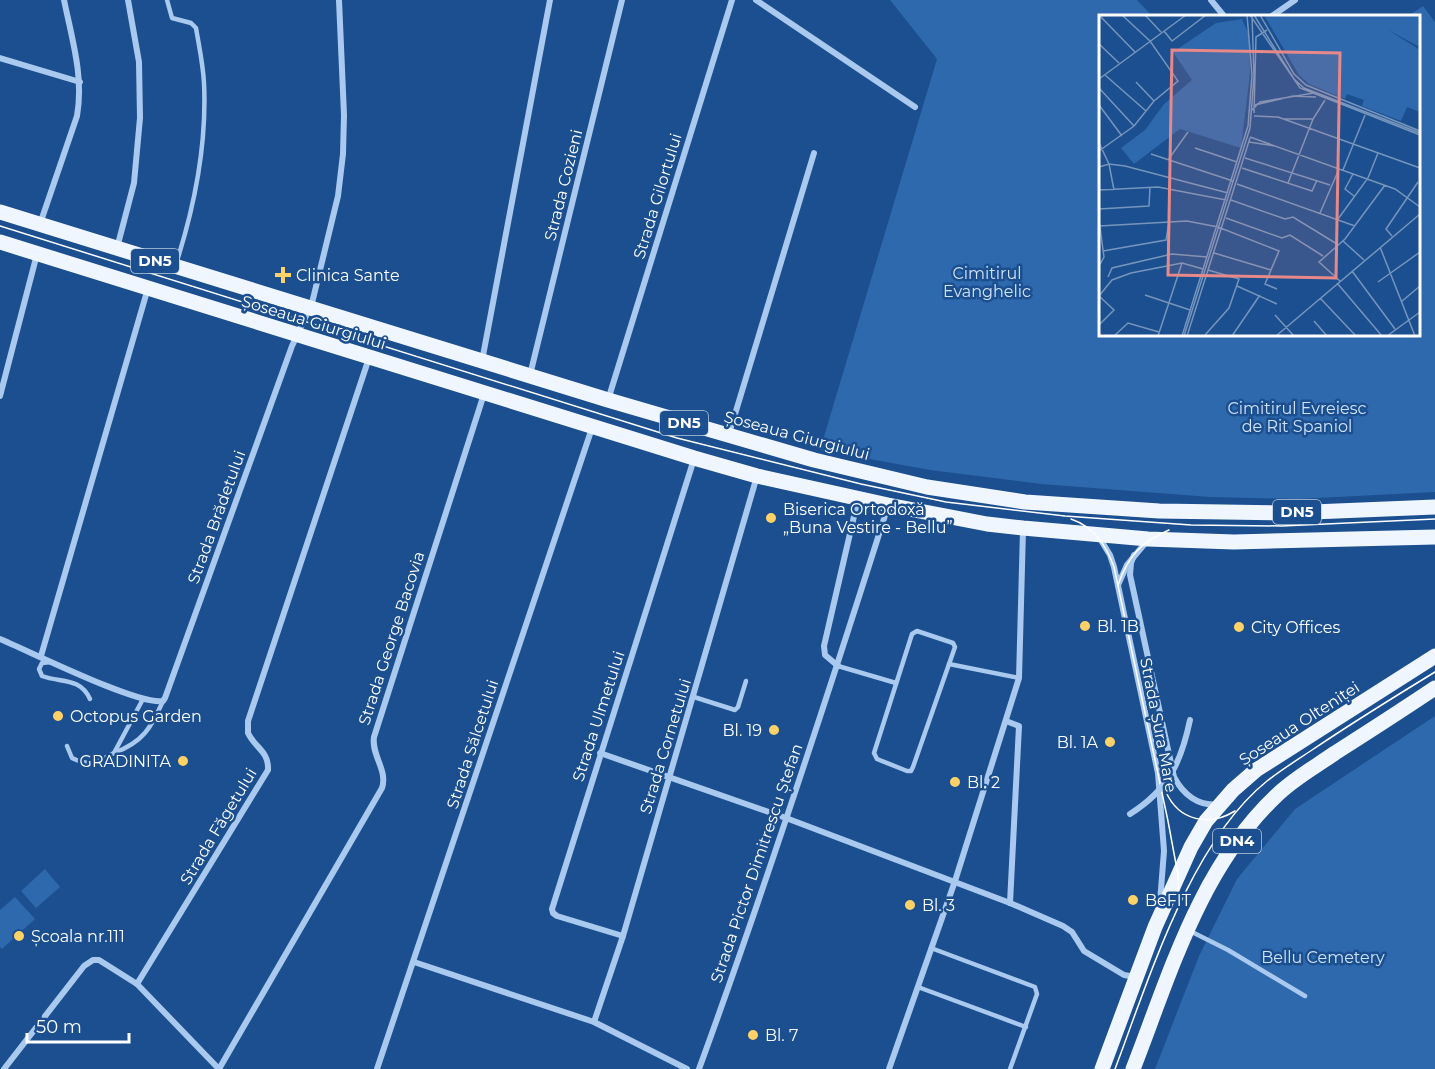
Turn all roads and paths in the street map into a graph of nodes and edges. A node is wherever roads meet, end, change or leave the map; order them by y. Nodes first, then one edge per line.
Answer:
1 (64, 0) edge
2 (128, 0) edge
3 (166, 0) edge
4 (339, 0) edge
5 (550, 0) edge
6 (622, 0) edge
7 (732, 0) edge
8 (756, 0) edge
9 (1211, 0) edge
10 (1295, 0) edge
11 (1223, 15) edge
12 (1273, 15) edge
13 (0, 58) edge
14 (80, 82) junction
15 (915, 107) dead end
16 (814, 153) dead end
17 (0, 212) edge
18 (40, 225) junction
19 (0, 242) edge
20 (117, 249) junction
21 (38, 254) junction
22 (176, 267) junction
23 (148, 288) junction
24 (310, 309) junction
25 (296, 335) junction
26 (369, 358) junction
27 (482, 362) junction
28 (0, 364) edge
29 (8, 366) junction
30 (530, 376) junction
31 (484, 393) junction
32 (0, 396) edge
33 (608, 400) junction
34 (592, 427) junction
35 (728, 436) junction
36 (694, 458) junction
37 (757, 476) junction
38 (858, 498) junction
39 (888, 505) junction
40 (1435, 507) edge
41 (1023, 528) junction
42 (1096, 534) junction
43 (1435, 537) edge
44 (1148, 539) junction
45 (1134, 555) junction
46 (1118, 585) junction
47 (0, 639) edge
48 (41, 656) junction
49 (1435, 656) edge
50 (54, 662) junction
51 (950, 664) junction
52 (838, 666) junction
53 (1019, 678) junction
54 (746, 681) dead end
55 (896, 683) junction
56 (1435, 688) edge
57 (694, 697) junction
58 (90, 699) dead end
59 (143, 699) junction
60 (160, 701) junction
61 (1190, 720) dead end
62 (1006, 721) junction
63 (67, 746) dead end
64 (114, 753) junction
65 (600, 753) junction
66 (669, 776) junction
67 (1222, 803) junction
68 (1130, 814) dead end
69 (786, 818) junction
70 (955, 881) junction
71 (1010, 903) junction
72 (1155, 927) junction
73 (1189, 930) junction
74 (622, 936) junction
75 (931, 948) junction
76 (414, 962) junction
77 (1136, 977) junction
78 (137, 984) junction
79 (918, 987) junction
80 (1305, 996) dead end
81 (594, 1022) junction
82 (1026, 1027) junction
83 (4, 1069) edge
84 (219, 1069) edge
85 (377, 1069) edge
86 (687, 1069) edge
87 (699, 1069) edge
88 (889, 1069) edge
89 (1010, 1069) edge
90 (1102, 1069) edge
91 (1133, 1069) edge

1 - 14 street
2 - 20 street
3 - 22 lane
4 - 24 street, Strada Brădetului
5 - 27 street
6 - 30 street, Strada Cozieni
7 - 33 street, Strada Gilortului
8 - 15 street
9 - 11 street
10 - 12 street
13 - 14 street
14 - 18 street
16 - 35 street
17 - 18 main road, Șoseaua Giurgiului / DN5
18 - 20 main road, Șoseaua Giurgiului / DN5
19 - 21 main road, Șoseaua Giurgiului / DN5
20 - 22 main road, Șoseaua Giurgiului / DN5
21 - 23 main road, Șoseaua Giurgiului / DN5
21 - 29 street
22 - 24 main road, Șoseaua Giurgiului / DN5
23 - 25 main road, Șoseaua Giurgiului / DN5
23 - 48 street
24 - 25 street, Strada Brădetului
24 - 27 main road, Șoseaua Giurgiului / DN5
25 - 26 main road, Șoseaua Giurgiului / DN5
25 - 60 street, Strada Brădetului
26 - 31 main road, Șoseaua Giurgiului / DN5
26 - 78 street, Strada Făgetului
27 - 30 main road, Șoseaua Giurgiului / DN5
28 - 29 lane
29 - 32 street
30 - 33 main road, Șoseaua Giurgiului / DN5
31 - 34 main road, Șoseaua Giurgiului / DN5
31 - 84 street, Strada George Bacovia
33 - 35 main road, Șoseaua Giurgiului / DN5
34 - 36 main road, Șoseaua Giurgiului / DN5
34 - 76 street, Strada Sălcetului
35 - 40 main road, Șoseaua Giurgiului / DN5
36 - 37 main road, Șoseaua Giurgiului / DN5
36 - 65 street, Strada Ulmetului
37 - 38 main road, Șoseaua Giurgiului / DN5
37 - 57 street, Strada Cornetului
38 - 39 main road, Șoseaua Giurgiului / DN5
38 - 52 street
39 - 41 main road, Șoseaua Giurgiului / DN5
39 - 52 street, Strada Pictor Dimitrescu Ștefan
41 - 42 main road, Șoseaua Giurgiului / DN5
41 - 53 street
42 - 44 main road, Șoseaua Giurgiului / DN5
42 - 46 street, Strada Șura Mare
43 - 44 main road, Șoseaua Giurgiului / DN5
44 - 45 street
45 - 46 street
45 - 67 street, Strada Șura Mare
46 - 72 street, Strada Șura Mare
47 - 48 street
48 - 50 street
49 - 67 main road, Șoseaua Olteniței / DN4
50 - 58 lane
50 - 59 street
51 - 53 lane
51 - 55 lane
51 - 55 lane
52 - 55 lane
52 - 69 street, Strada Pictor Dimitrescu Ștefan
53 - 62 street
54 - 57 lane
56 - 73 main road, DN4
57 - 66 street, Strada Cornetului
59 - 60 street
59 - 64 lane
60 - 64 lane
61 - 68 street, bridge
62 - 70 street
62 - 71 street
63 - 64 lane
65 - 66 street
65 - 74 street, Strada Ulmetului
66 - 69 street
66 - 74 street, Strada Cornetului
67 - 72 main road, Șoseaua Olteniței / DN4
69 - 70 street
69 - 87 street, Strada Pictor Dimitrescu Ștefan
70 - 71 street
70 - 75 street
71 - 77 street
72 - 77 main road, Șoseaua Olteniței / DN4
73 - 80 lane
73 - 91 main road, DN4
74 - 81 street, Strada Cornetului
75 - 79 street
75 - 82 lane
76 - 81 street
76 - 85 street, Strada Sălcetului
77 - 90 main road, Șoseaua Olteniței / DN4
78 - 83 street
78 - 84 street
79 - 82 lane
79 - 88 street
81 - 86 street
82 - 89 lane

